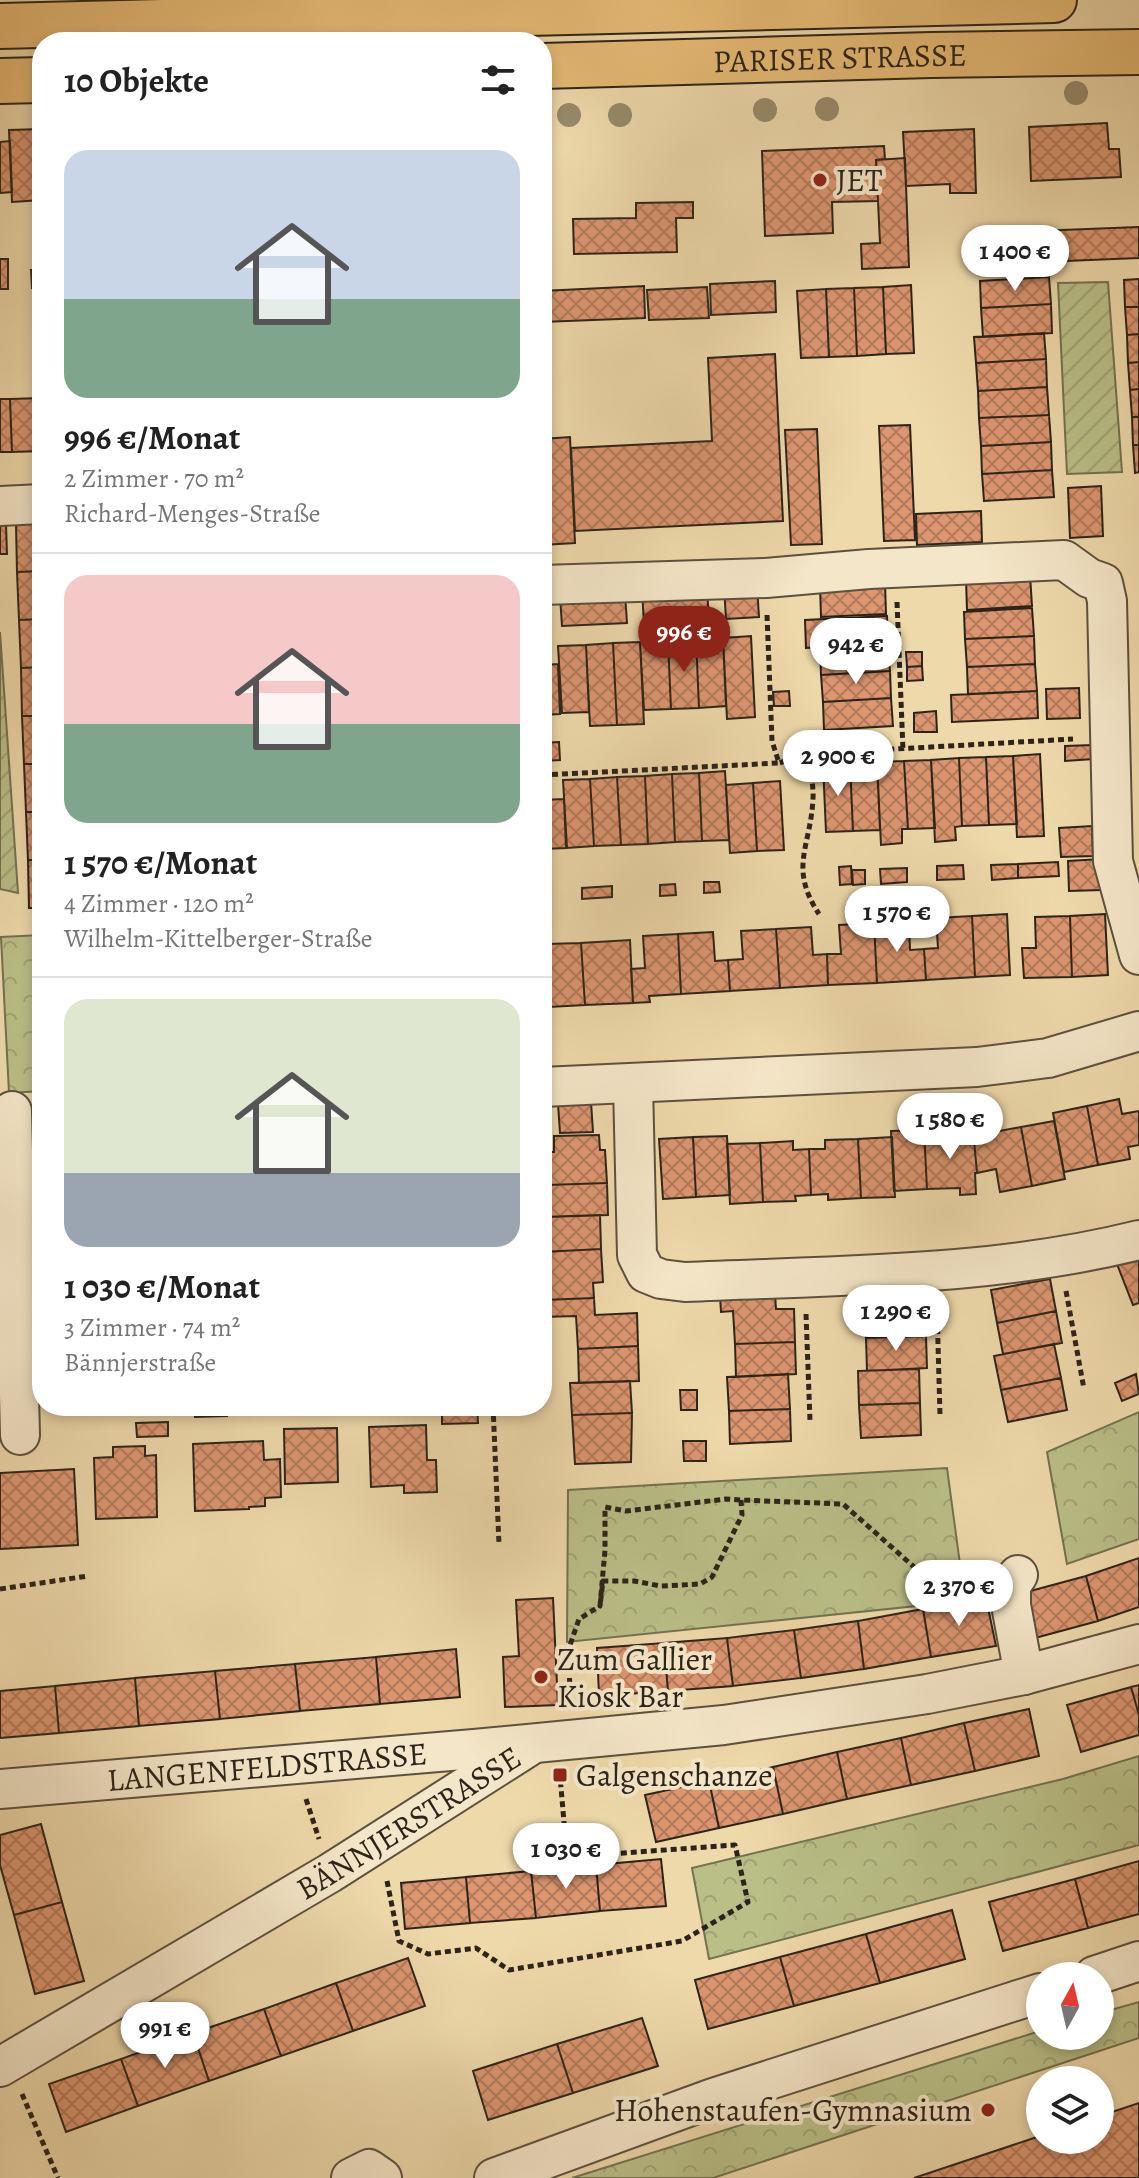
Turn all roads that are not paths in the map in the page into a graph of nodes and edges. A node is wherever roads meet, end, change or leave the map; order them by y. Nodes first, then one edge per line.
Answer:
1 (1054, 0) edge
2 (457, 19) edge
3 (0, 26) edge
4 (1139, 52) edge
5 (552, 66) edge
6 (32, 80) edge
7 (0, 81) edge
8 (32, 504) edge
9 (0, 506) edge
10 (552, 585) edge
11 (1139, 955) edge
12 (1139, 1031) edge
13 (633, 1085) junction
14 (552, 1087) edge
15 (18, 1111) edge
16 (1139, 1240) edge
17 (20, 1435) dead end
18 (1014, 1580) road end
19 (1139, 1644) edge
20 (1024, 1675) junction
21 (553, 1741) junction
22 (0, 1789) edge
23 (1139, 1961) edge
24 (1114, 1969) edge
25 (1026, 1997) edge
26 (5, 2065) edge
27 (351, 2178) edge
28 (382, 2178) edge
29 (494, 2178) edge

1 - 2 main road, PARISER STRASSE
2 - 3 main road, PARISER STRASSE
4 - 5 main road, PARISER STRASSE
6 - 7 main road
8 - 9 street
10 - 11 street
12 - 13 street
13 - 14 street
13 - 16 street
15 - 17 street
18 - 20 street
19 - 20 street, BÄNNJERSTRASSE
20 - 21 street, BÄNNJERSTRASSE
21 - 22 street, LANGENFELDSTRASSE
21 - 26 street, BÄNNJERSTRASSE
23 - 24 street
25 - 29 street
27 - 28 street

